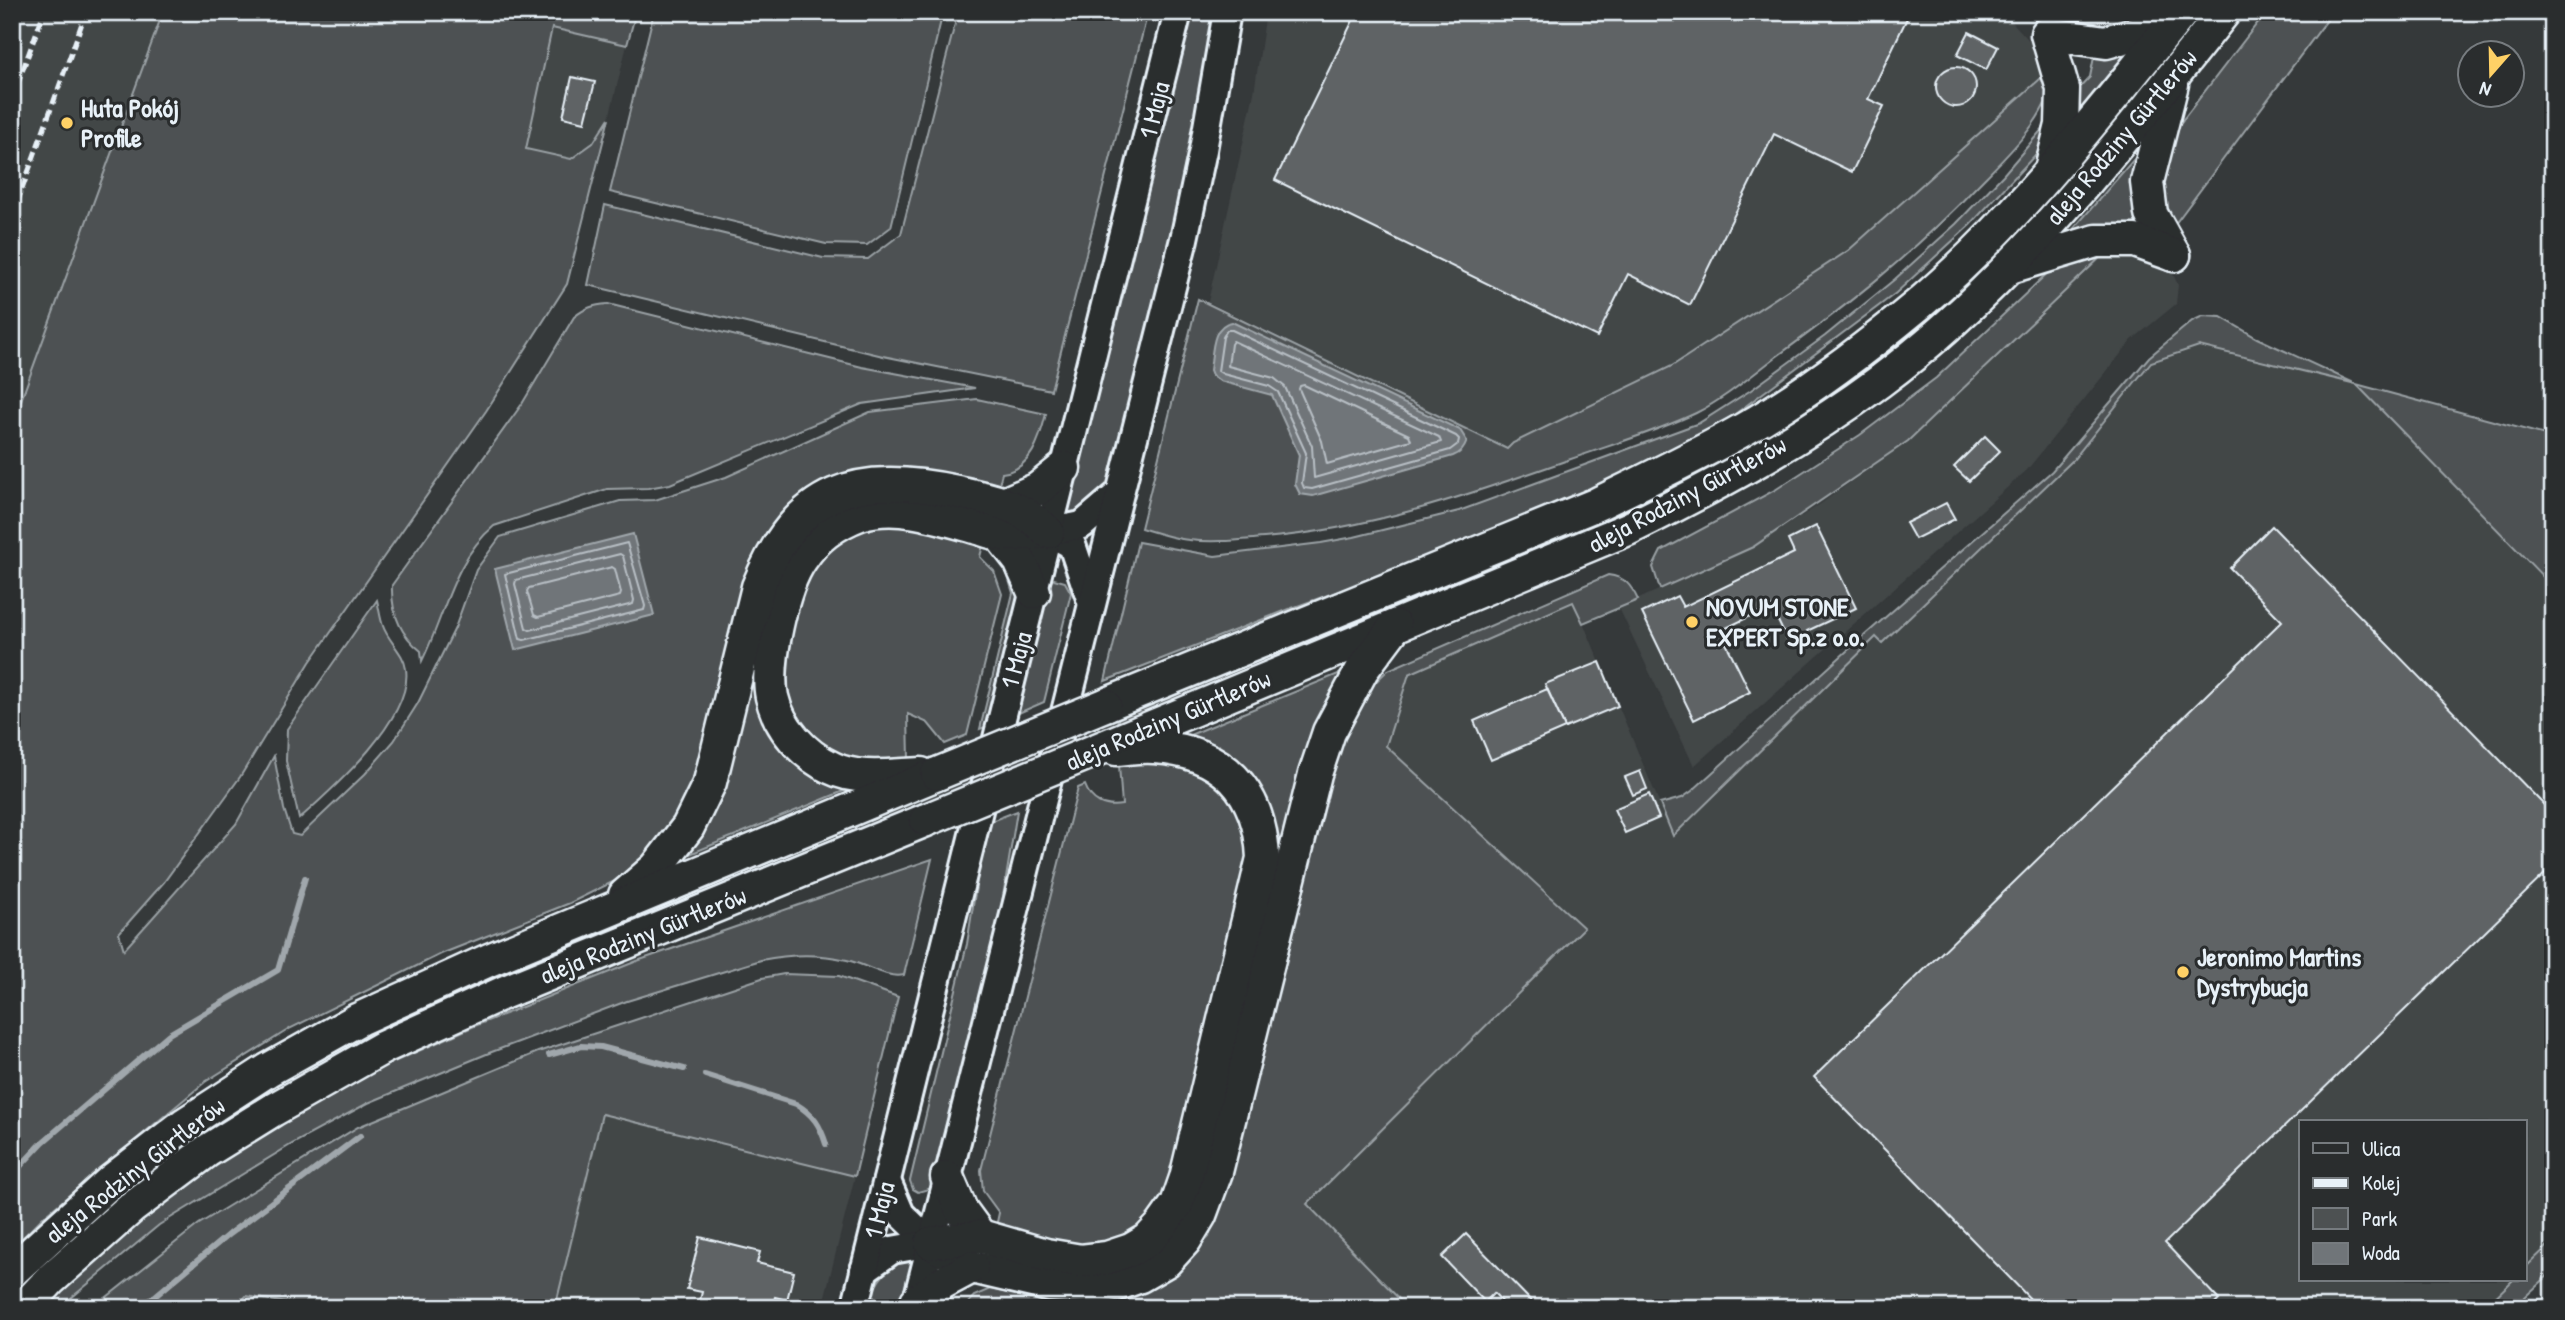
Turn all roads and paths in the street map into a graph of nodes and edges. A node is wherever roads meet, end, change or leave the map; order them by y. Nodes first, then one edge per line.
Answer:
1 (1178, 12) edge
2 (1227, 12) edge
3 (2181, 12) edge
4 (2224, 12) edge
5 (2174, 75) junction
6 (2051, 171) junction
7 (2009, 268) junction
8 (1064, 468) junction
9 (1118, 494) junction
10 (1006, 503) junction
11 (1048, 532) junction
12 (999, 534) junction
13 (1034, 592) junction
14 (1091, 601) junction
15 (1396, 625) junction
16 (1094, 751) junction
17 (937, 774) junction
18 (606, 912) junction
19 (947, 1177) junction
20 (887, 1181) junction
21 (980, 1236) junction
22 (932, 1243) junction
23 (972, 1267) junction
24 (864, 1270) junction
25 (12, 1271) edge
26 (916, 1305) edge
27 (24, 1308) edge
28 (855, 1308) edge

1 - 8 street, 1 Maja
2 - 9 street, 1 Maja
3 - 6 main road, aleja Rodziny Gürtlerów
3 - 6 main road
4 - 5 main road, aleja Rodziny Gürtlerów
5 - 7 main road, aleja Rodziny Gürtlerów
5 - 7 main road
6 - 17 main road, aleja Rodziny Gürtlerów, bridge
7 - 15 main road, aleja Rodziny Gürtlerów
8 - 10 main road
8 - 11 street, 1 Maja
9 - 11 street
9 - 14 street, 1 Maja
10 - 11 main road
10 - 18 main road
11 - 12 main road
11 - 13 street, 1 Maja
11 - 14 street
12 - 13 main road
12 - 17 main road
13 - 20 street, 1 Maja
14 - 19 street, 1 Maja
15 - 16 main road, aleja Rodziny Gürtlerów
15 - 23 main road
16 - 21 main road
16 - 27 main road, aleja Rodziny Gürtlerów, bridge
17 - 18 main road, aleja Rodziny Gürtlerów
18 - 25 main road, aleja Rodziny Gürtlerów
19 - 21 main road
19 - 22 street, 1 Maja
20 - 22 street
20 - 24 street, 1 Maja
21 - 22 main road
22 - 23 main road
22 - 24 street
22 - 26 street, 1 Maja
23 - 26 main road
24 - 28 street, 1 Maja

